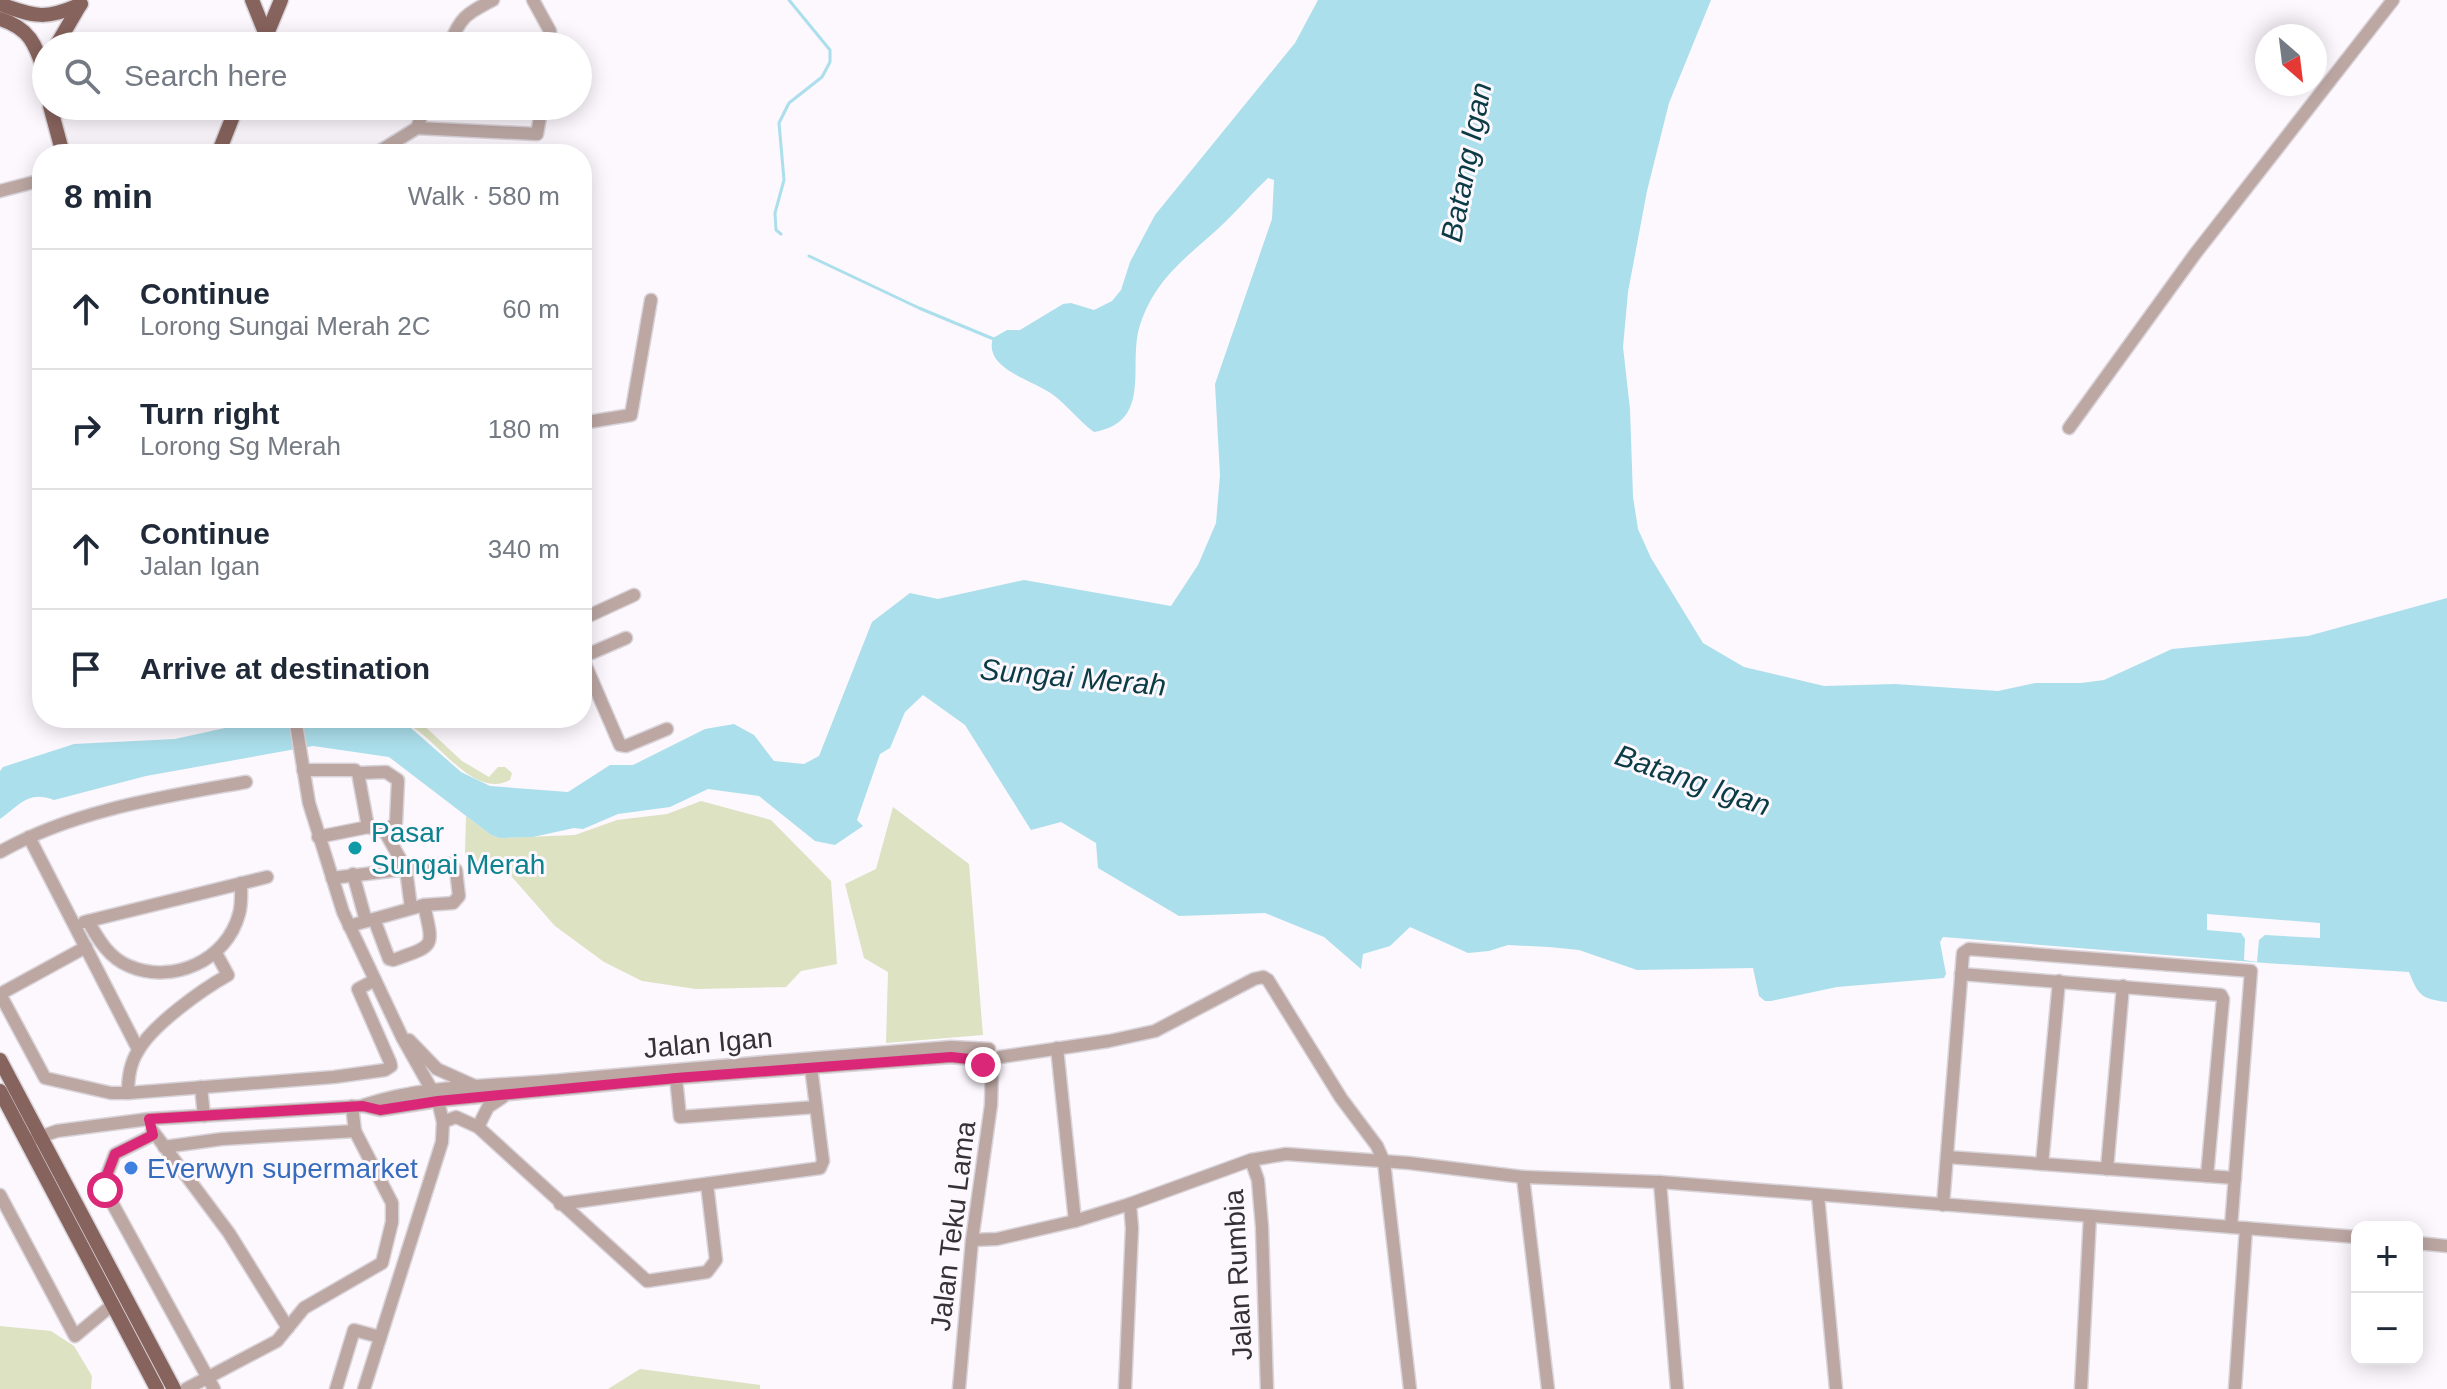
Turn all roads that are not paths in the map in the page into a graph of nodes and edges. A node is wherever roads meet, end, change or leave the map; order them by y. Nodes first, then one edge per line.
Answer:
1 (252, 0) edge
2 (281, 0) edge
3 (493, 0) edge
4 (533, 0) edge
5 (2393, 0) edge
6 (83, 2) edge
7 (0, 4) edge
8 (0, 19) edge
9 (65, 32) edge
10 (261, 32) edge
11 (268, 32) edge
12 (454, 32) edge
13 (550, 32) edge
14 (32, 41) edge
15 (54, 120) edge
16 (231, 120) edge
17 (420, 120) edge
18 (540, 120) edge
19 (417, 128) junction
20 (60, 144) edge
21 (222, 144) edge
22 (391, 144) edge
23 (32, 183) edge
24 (0, 191) edge
25 (651, 300) dead end
26 (592, 421) edge
27 (2069, 428) dead end
28 (634, 595) dead end
29 (592, 614) edge
30 (626, 638) dead end
31 (592, 653) edge
32 (592, 680) edge
33 (296, 728) edge
34 (667, 729) dead end
35 (303, 770) junction
36 (358, 773) junction
37 (246, 782) dead end
38 (368, 827) junction
39 (385, 832) junction
40 (29, 837) junction
41 (318, 837) junction
42 (0, 852) edge
43 (406, 869) junction
44 (353, 874) junction
45 (267, 877) dead end
46 (332, 878) junction
47 (241, 883) junction
48 (417, 907) junction
49 (370, 920) junction
50 (88, 921) junction
51 (74, 924) junction
52 (349, 926) junction
53 (86, 947) junction
54 (216, 953) junction
55 (1961, 974) junction
56 (375, 980) junction
57 (2059, 981) junction
58 (2123, 986) junction
59 (0, 994) edge
60 (397, 1025) junction
61 (1057, 1048) junction
62 (138, 1049) junction
63 (989, 1049) junction
64 (1000, 1057) junction
65 (0, 1060) edge
66 (415, 1061) junction
67 (811, 1067) junction
68 (988, 1067) junction
69 (676, 1078) junction
70 (201, 1087) junction
71 (482, 1087) junction
72 (0, 1091) edge
73 (128, 1093) junction
74 (509, 1094) junction
75 (435, 1096) junction
76 (399, 1097) junction
77 (358, 1106) junction
78 (816, 1107) junction
79 (204, 1116) junction
80 (149, 1119) junction
81 (443, 1122) junction
82 (478, 1127) junction
83 (355, 1131) junction
84 (153, 1135) junction
85 (35, 1138) junction
86 (164, 1147) junction
87 (1947, 1157) junction
88 (1251, 1160) junction
89 (1384, 1162) junction
90 (2042, 1164) junction
91 (2107, 1169) junction
92 (2207, 1176) junction
93 (1523, 1177) junction
94 (2235, 1178) junction
95 (1660, 1182) junction
96 (707, 1184) junction
97 (0, 1195) edge
98 (1818, 1196) junction
99 (560, 1204) junction
100 (1130, 1204) junction
101 (1943, 1205) junction
102 (2090, 1216) junction
103 (1075, 1221) junction
104 (392, 1222) junction
105 (413, 1227) junction
106 (2231, 1227) junction
107 (2246, 1228) junction
108 (2351, 1237) edge
109 (972, 1240) junction
110 (2423, 1244) edge
111 (2447, 1246) edge
112 (111, 1306) junction
113 (288, 1328) junction
114 (380, 1337) junction
115 (212, 1383) edge
116 (157, 1389) edge
117 (174, 1389) edge
118 (186, 1389) edge
119 (336, 1389) edge
120 (364, 1389) edge
121 (959, 1389) edge
122 (1125, 1389) edge
123 (1267, 1389) edge
124 (1410, 1389) edge
125 (1548, 1389) edge
126 (1677, 1389) edge
127 (1836, 1389) edge
128 (2081, 1389) edge
129 (2235, 1389) edge

1 - 10 main road
2 - 11 main road
3 - 12 street
4 - 13 street
5 - 27 street
6 - 7 main road
6 - 9 main road
8 - 14 main road
15 - 20 main road
16 - 21 main road
17 - 19 street
18 - 19 street
19 - 22 street
23 - 24 street
25 - 26 street
28 - 29 street
30 - 31 street
32 - 34 street
33 - 35 street
35 - 36 street
35 - 41 street
36 - 38 street
36 - 39 street
37 - 40 street
38 - 39 street
38 - 41 street
39 - 43 street
40 - 42 street
40 - 51 street
41 - 46 street
43 - 44 street
43 - 48 street
43 - 48 street
44 - 46 street
44 - 49 street
45 - 47 street
46 - 52 street
47 - 50 street
47 - 54 street
48 - 49 street
48 - 49 street
49 - 52 street
50 - 51 street
50 - 54 street
51 - 53 street
52 - 56 street
53 - 59 street
53 - 62 street
54 - 62 street
55 - 57 street
55 - 87 street
55 - 94 street
56 - 60 street
56 - 70 street
57 - 58 street
57 - 90 street
58 - 91 street
58 - 92 street
59 - 73 street
60 - 66 street
60 - 71 street
61 - 64 street
61 - 89 street
61 - 103 street
62 - 73 street
63 - 64 street
63 - 68 street
63 - 71 street, Jalan Igan
64 - 68 street
65 - 85 main road
66 - 75 street
66 - 76 street
67 - 68 street, Jalan Igan
67 - 69 street, Jalan Igan
67 - 78 street
68 - 109 street, Jalan Teku Lama
69 - 74 street, Jalan Igan
69 - 78 street
70 - 73 street
70 - 79 street
71 - 75 street, Jalan Igan
72 - 85 main road
74 - 75 street, Jalan Igan
74 - 82 street
75 - 76 street
75 - 77 street
75 - 81 street
75 - 82 street
76 - 77 street
77 - 79 street
77 - 83 street
78 - 96 street
79 - 80 street
80 - 84 street
80 - 85 street
81 - 82 street
81 - 105 street
82 - 99 street
83 - 86 street
83 - 104 street
84 - 86 street
84 - 115 street
85 - 112 main road
85 - 117 main road
86 - 113 street
87 - 90 street
87 - 101 street
88 - 89 street
88 - 100 street
88 - 123 street, Jalan Rumbia
89 - 93 street
89 - 124 street
90 - 91 street
91 - 92 street
92 - 94 street
93 - 95 street
93 - 125 street
94 - 106 street
95 - 98 street
95 - 126 street
96 - 99 street
96 - 99 street
97 - 112 street
98 - 101 street
98 - 127 street
100 - 103 street
100 - 122 street
101 - 102 street
102 - 106 street
102 - 128 street
103 - 109 street
104 - 105 street
104 - 113 street
105 - 114 street
106 - 107 street
107 - 108 street
107 - 129 street
109 - 121 street, Jalan Teku Lama
110 - 111 street
112 - 116 main road
113 - 115 street
114 - 119 street
114 - 120 street
115 - 118 street

